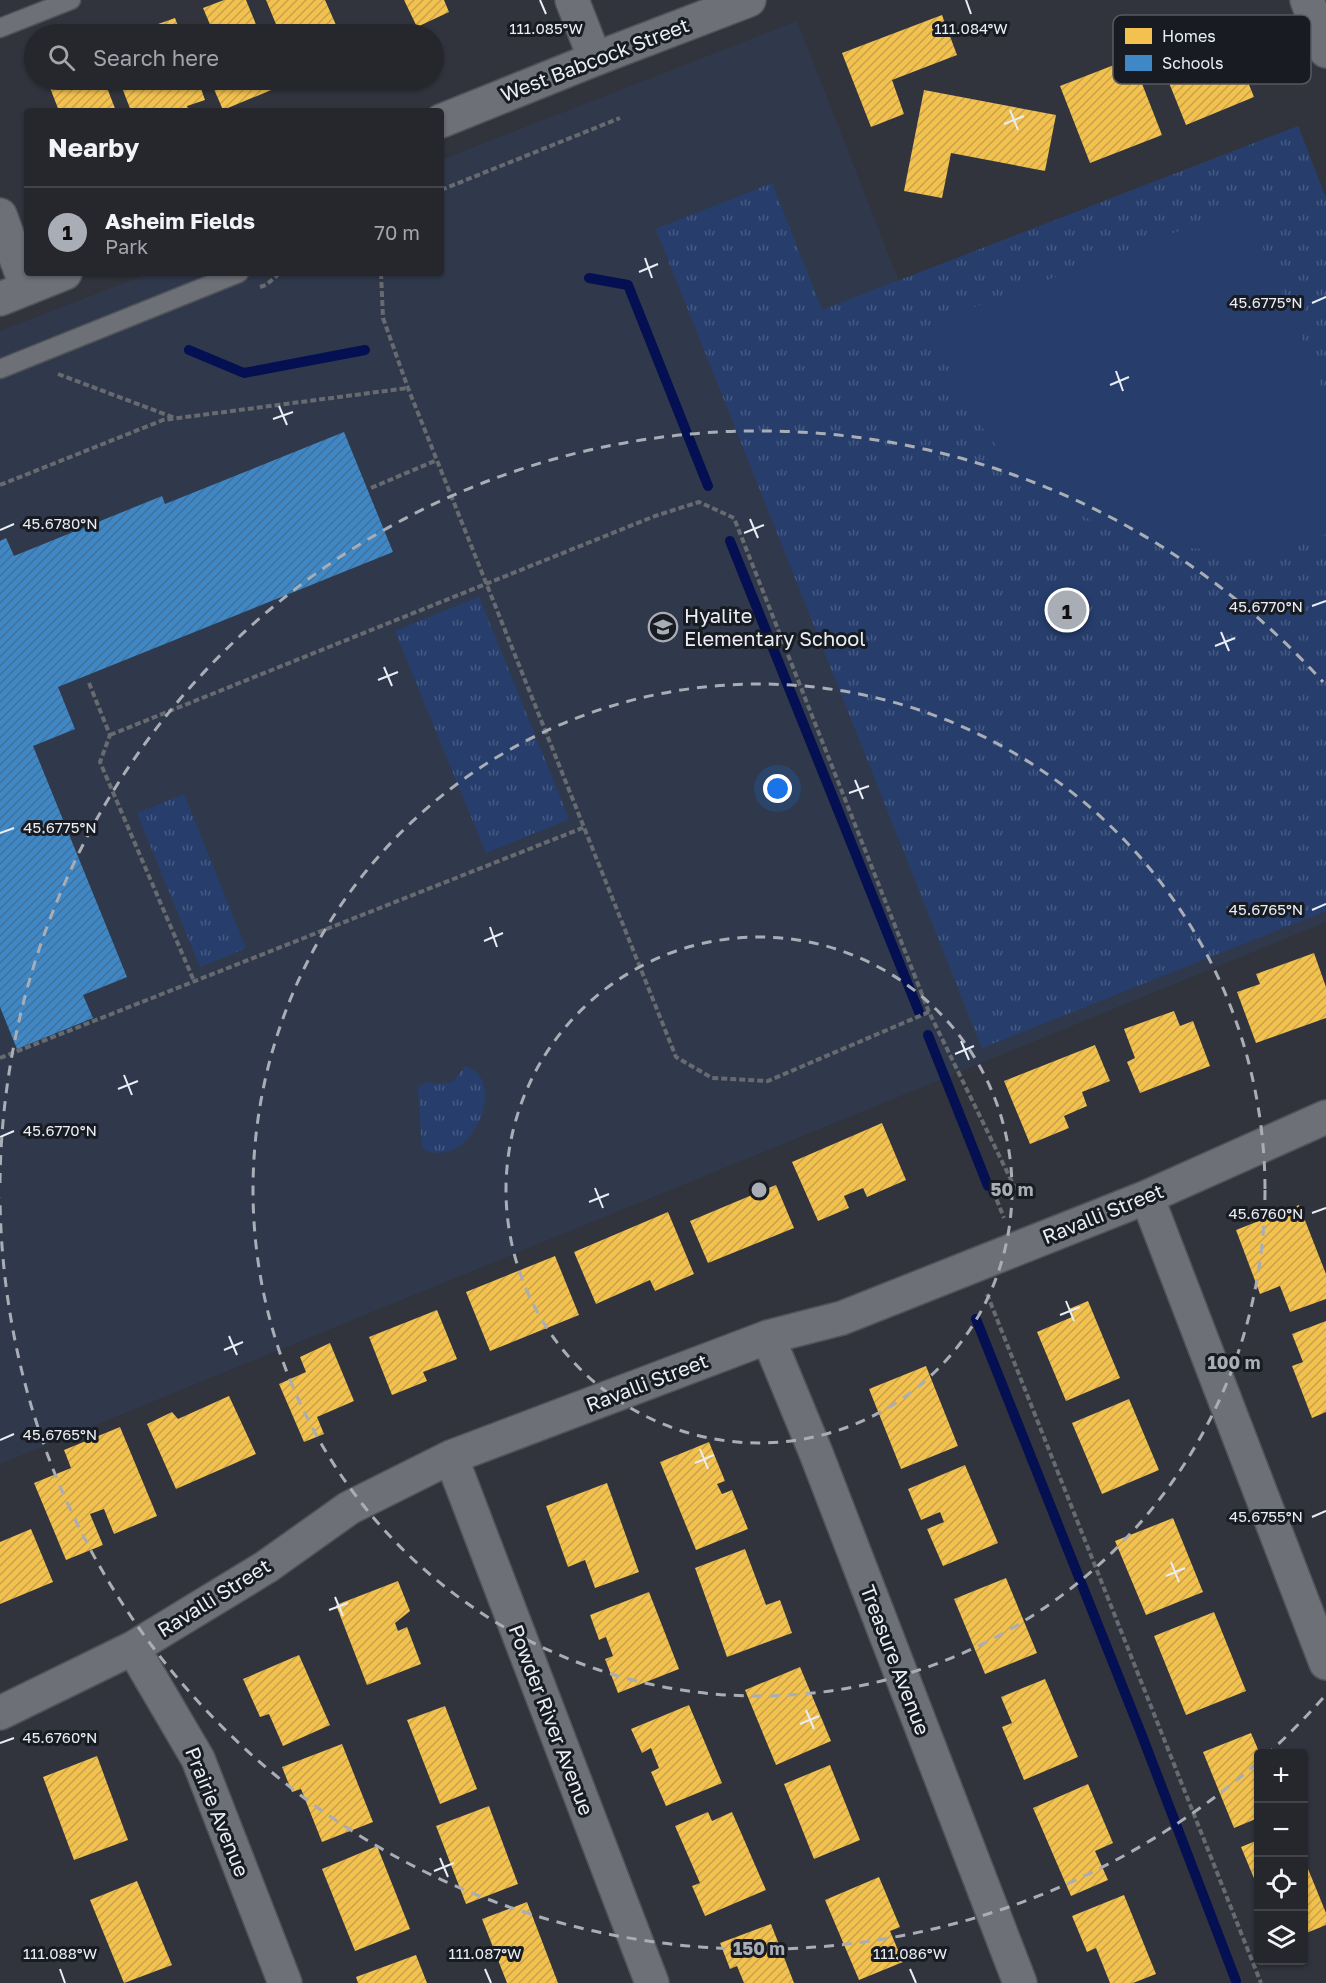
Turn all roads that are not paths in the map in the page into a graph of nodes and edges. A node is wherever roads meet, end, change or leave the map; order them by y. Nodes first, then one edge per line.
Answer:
1 (71, 0) edge
2 (572, 0) edge
3 (749, 0) edge
4 (1307, 0) edge
5 (0, 28) edge
6 (1326, 51) edge
7 (596, 59) junction
8 (444, 120) edge
9 (0, 215) edge
10 (58, 276) edge
11 (232, 276) edge
12 (14, 294) edge
13 (0, 369) edge
14 (1326, 1118) edge
15 (1147, 1197) junction
16 (768, 1337) junction
17 (451, 1457) junction
18 (134, 1648) junction
19 (1326, 1663) edge
20 (0, 1713) edge
21 (285, 1983) edge
22 (652, 1983) edge
23 (1020, 1983) edge

1 - 5 lane
2 - 7 street
3 - 7 street, West Babcock Street
4 - 6 street
7 - 8 street, West Babcock Street
9 - 12 street
10 - 12 street
11 - 13 lane
14 - 15 street, Ravalli Street
15 - 16 street, Ravalli Street
15 - 19 street
16 - 17 street, Ravalli Street
16 - 23 street, Treasure Avenue
17 - 18 street, Ravalli Street
17 - 22 street, Powder River Avenue
18 - 20 street, Ravalli Street
18 - 21 street, Prairie Avenue

